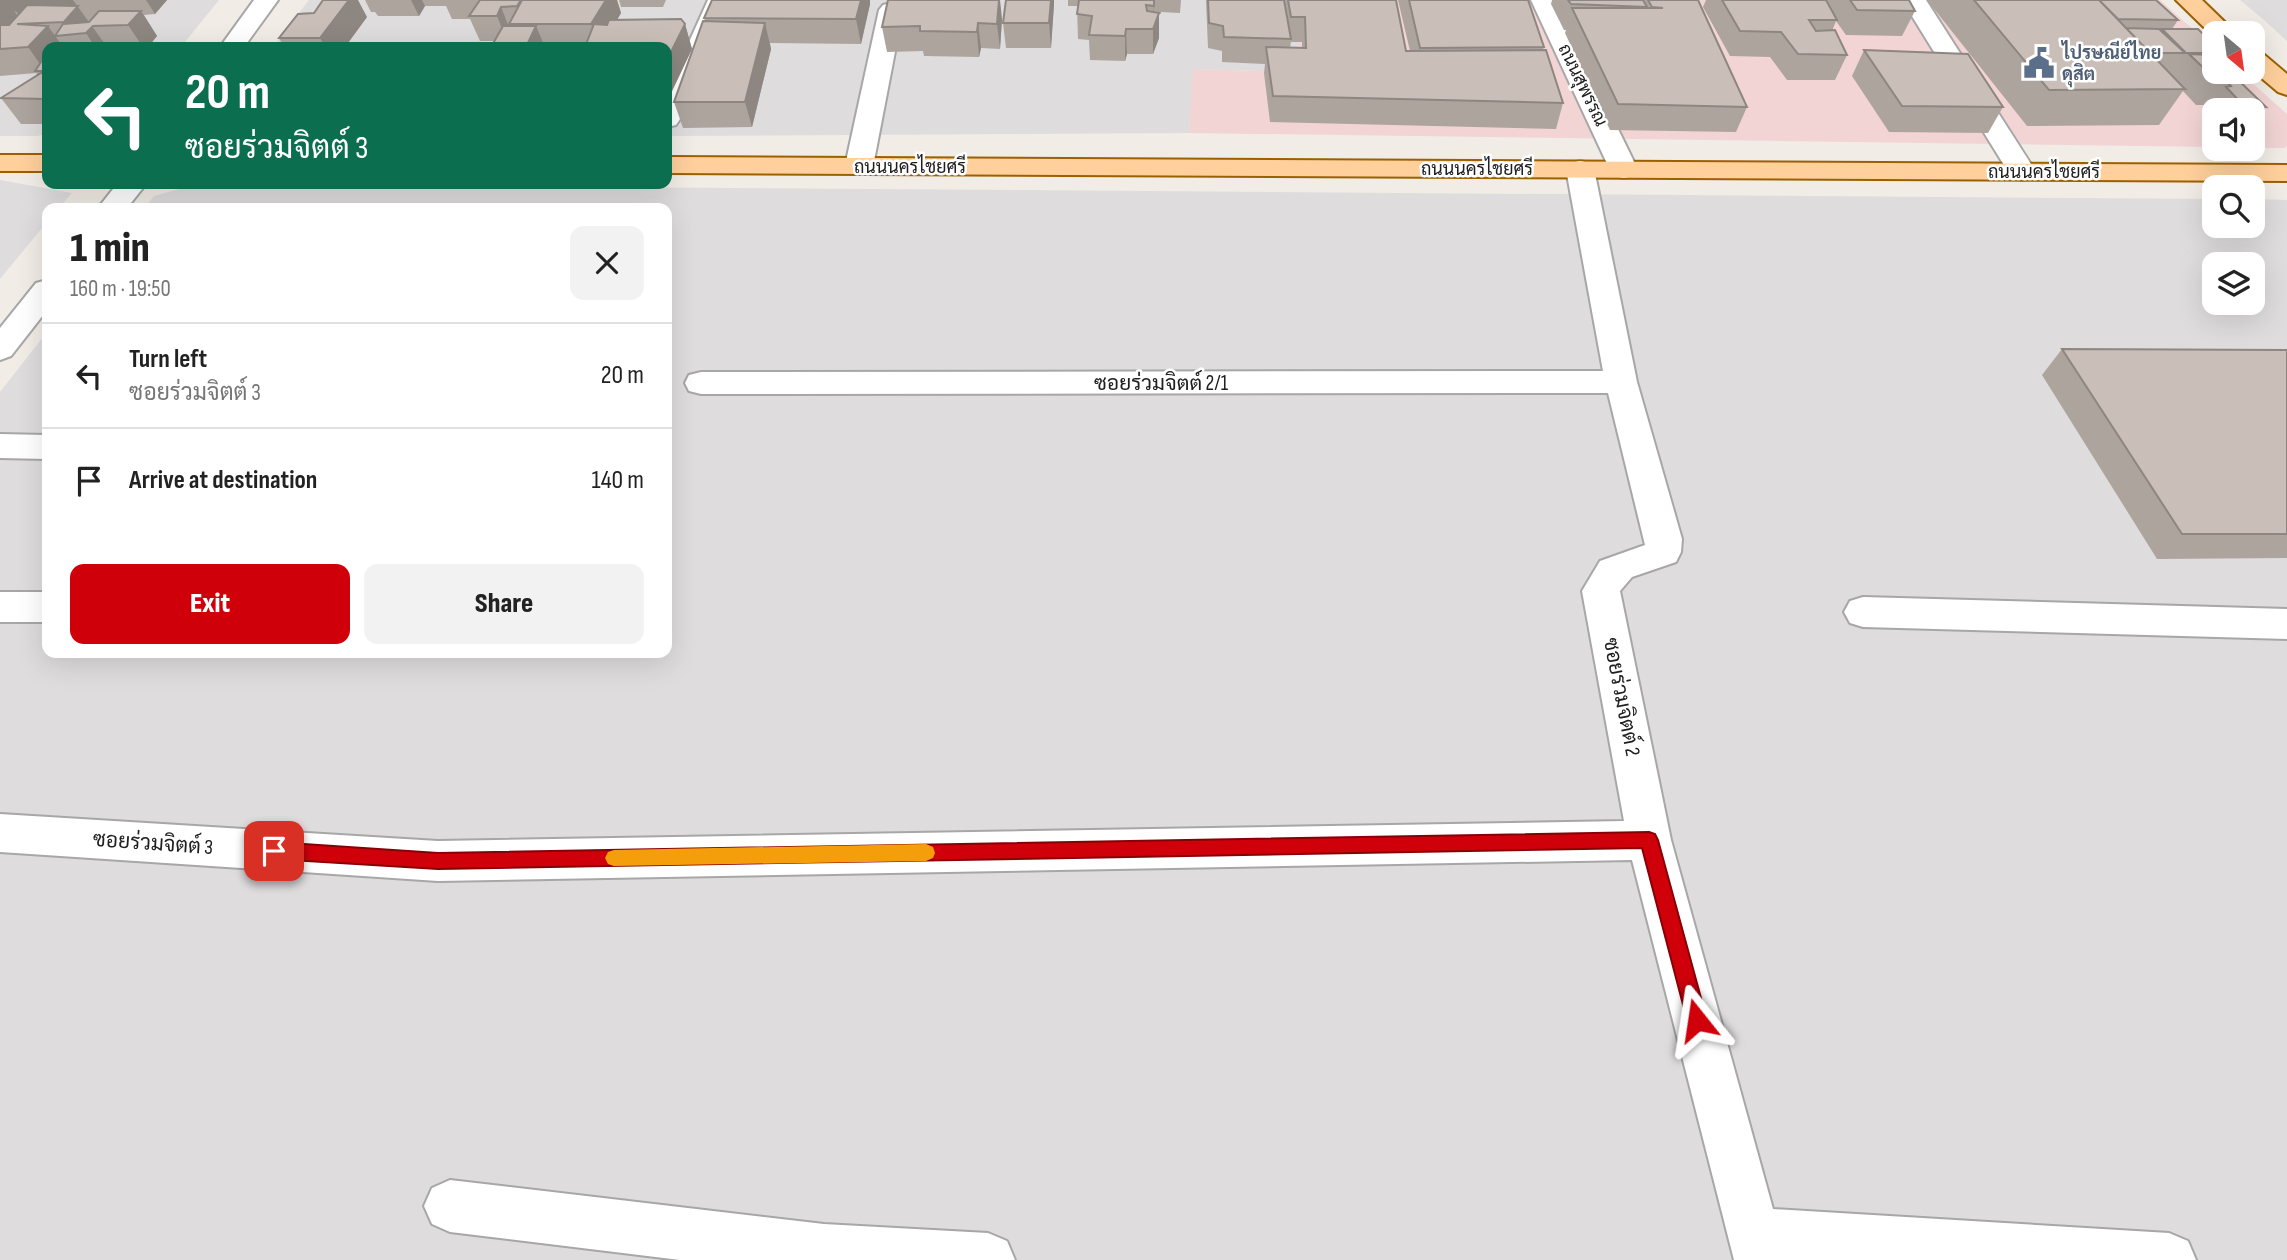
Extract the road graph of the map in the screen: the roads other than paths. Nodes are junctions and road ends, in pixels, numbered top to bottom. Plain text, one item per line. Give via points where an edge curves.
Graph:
1 (266, 0) edge
2 (720, 0) edge
3 (1543, 0) edge
4 (1914, 0) edge
5 (2188, 0) edge
6 (891, 10) edge
7 (2211, 21) edge
8 (236, 42) edge
9 (2265, 68) edge
10 (2287, 87) edge
11 (672, 109) edge
12 (0, 163) edge
13 (42, 163) edge
14 (672, 165) edge
15 (859, 166) junction
16 (1580, 169) junction
17 (1624, 170) junction
18 (2022, 172) junction
19 (2287, 173) edge
20 (128, 189) edge
21 (116, 203) edge
22 (42, 296) edge
23 (0, 349) edge
24 (1621, 382) junction
25 (701, 383) dead end
26 (0, 446) edge
27 (42, 447) edge
28 (0, 607) edge
29 (42, 607) edge
30 (1863, 612) dead end
31 (2287, 624) edge
32 (0, 833) edge
33 (1649, 840) junction
34 (450, 1206) dead end
35 (1758, 1247) edge
36 (823, 1256) edge
37 (988, 1260) edge
38 (2169, 1260) edge

1 - 8 street
2 - 11 street
3 - 17 street, ถนนสุพรรณ
4 - 18 street
5 - 7 main road
6 - 15 street
9 - 10 main road
12 - 13 main road
14 - 15 main road, ถนนนครไชยศรี
15 - 16 main road, ถนนนครไชยศรี
16 - 17 main road, ถนนนครไชยศรี
16 - 24 street, ซอยร่วมจิตต์ 2
17 - 18 main road, ถนนนครไชยศรี
18 - 19 main road, ถนนนครไชยศรี
20 - 21 street
22 - 23 street
24 - 25 street, ซอยร่วมจิตต์ 2/1
24 - 33 street, ซอยร่วมจิตต์ 2 via 1664,538 1663,552 1607,574 1601,591
26 - 27 street
28 - 29 street
30 - 31 street
32 - 33 street, ซอยร่วมจิตต์ 3 via 438,861
33 - 35 street, ซอยร่วมจิตต์ 2
34 - 36 street
35 - 38 street
36 - 37 street

